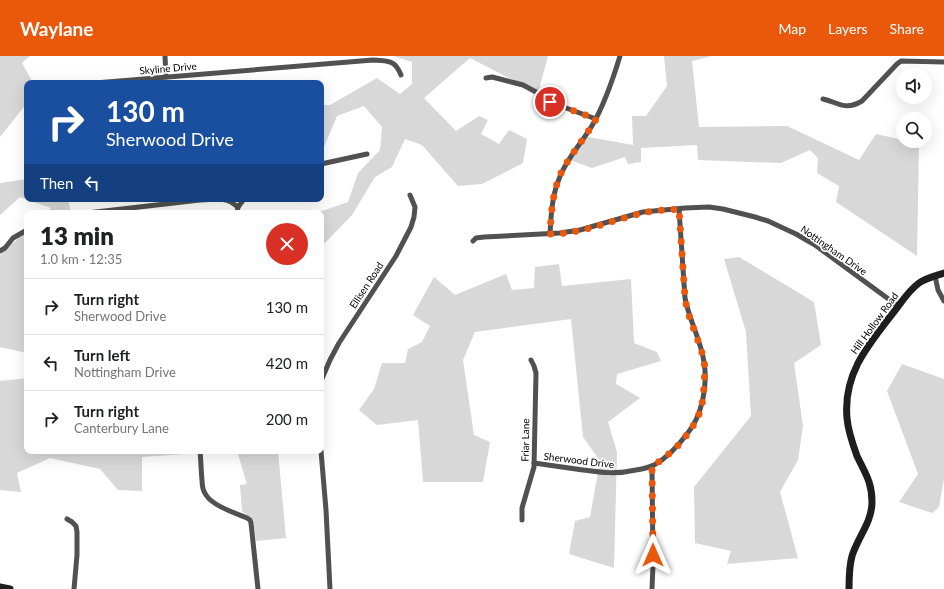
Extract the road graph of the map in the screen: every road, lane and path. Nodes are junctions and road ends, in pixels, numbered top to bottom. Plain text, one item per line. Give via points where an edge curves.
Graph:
1 (165, 56) edge
2 (620, 56) edge
3 (944, 62) edge
4 (401, 75) dead end
5 (166, 77) junction
6 (486, 78) dead end
7 (130, 80) edge
8 (823, 99) dead end
9 (596, 119) junction
10 (367, 154) dead end
11 (324, 163) edge
12 (410, 195) dead end
13 (183, 202) edge
14 (231, 202) edge
15 (679, 209) junction
16 (113, 210) edge
17 (238, 210) edge
18 (24, 232) edge
19 (550, 234) junction
20 (473, 241) dead end
21 (0, 251) edge
22 (944, 273) edge
23 (935, 276) junction
24 (944, 301) edge
25 (898, 306) junction
26 (530, 360) dead end
27 (324, 374) edge
28 (200, 454) edge
29 (321, 454) edge
30 (534, 464) junction
31 (652, 466) junction
32 (67, 518) dead end
33 (522, 520) dead end
34 (0, 587) edge
35 (10, 589) edge
36 (74, 589) edge
37 (258, 589) edge
38 (330, 589) edge
39 (652, 589) edge
40 (849, 589) edge

1 - 5 street
2 - 9 street
3 - 8 street via 901,61 862,102 854,106
4 - 5 street, Skyline Drive via 394,63 373,60
5 - 7 street, Skyline Drive
6 - 9 street via 492,77 523,86 550,102
9 - 19 street via 558,180
10 - 11 street
12 - 27 street, Ellisen Road via 415,207 411,227 396,256 339,343
13 - 16 street
14 - 17 street
15 - 19 street, Nottingham Drive via 643,212 580,230
15 - 25 street, Nottingham Drive via 723,209 776,225 815,245
15 - 31 street, Sherwood Drive via 686,307 704,362 704,392 701,407 691,429 673,450
18 - 21 street
19 - 20 street, Nottingham Drive via 484,237
22 - 23 street, Hill Hollow Road
23 - 24 street
23 - 25 street, Hill Hollow Road via 914,286
25 - 40 street, Hill Hollow Road via 856,365 849,390 847,418 850,434 857,456 868,477 872,500 870,517 852,555
26 - 30 street, Friar Lane via 536,373
28 - 37 street via 206,495 218,505 250,520
29 - 38 street
30 - 31 street, Sherwood Drive via 605,473 622,473
30 - 33 street, Friar Lane via 522,508
31 - 39 street
32 - 36 street via 76,526 77,532
34 - 35 street

